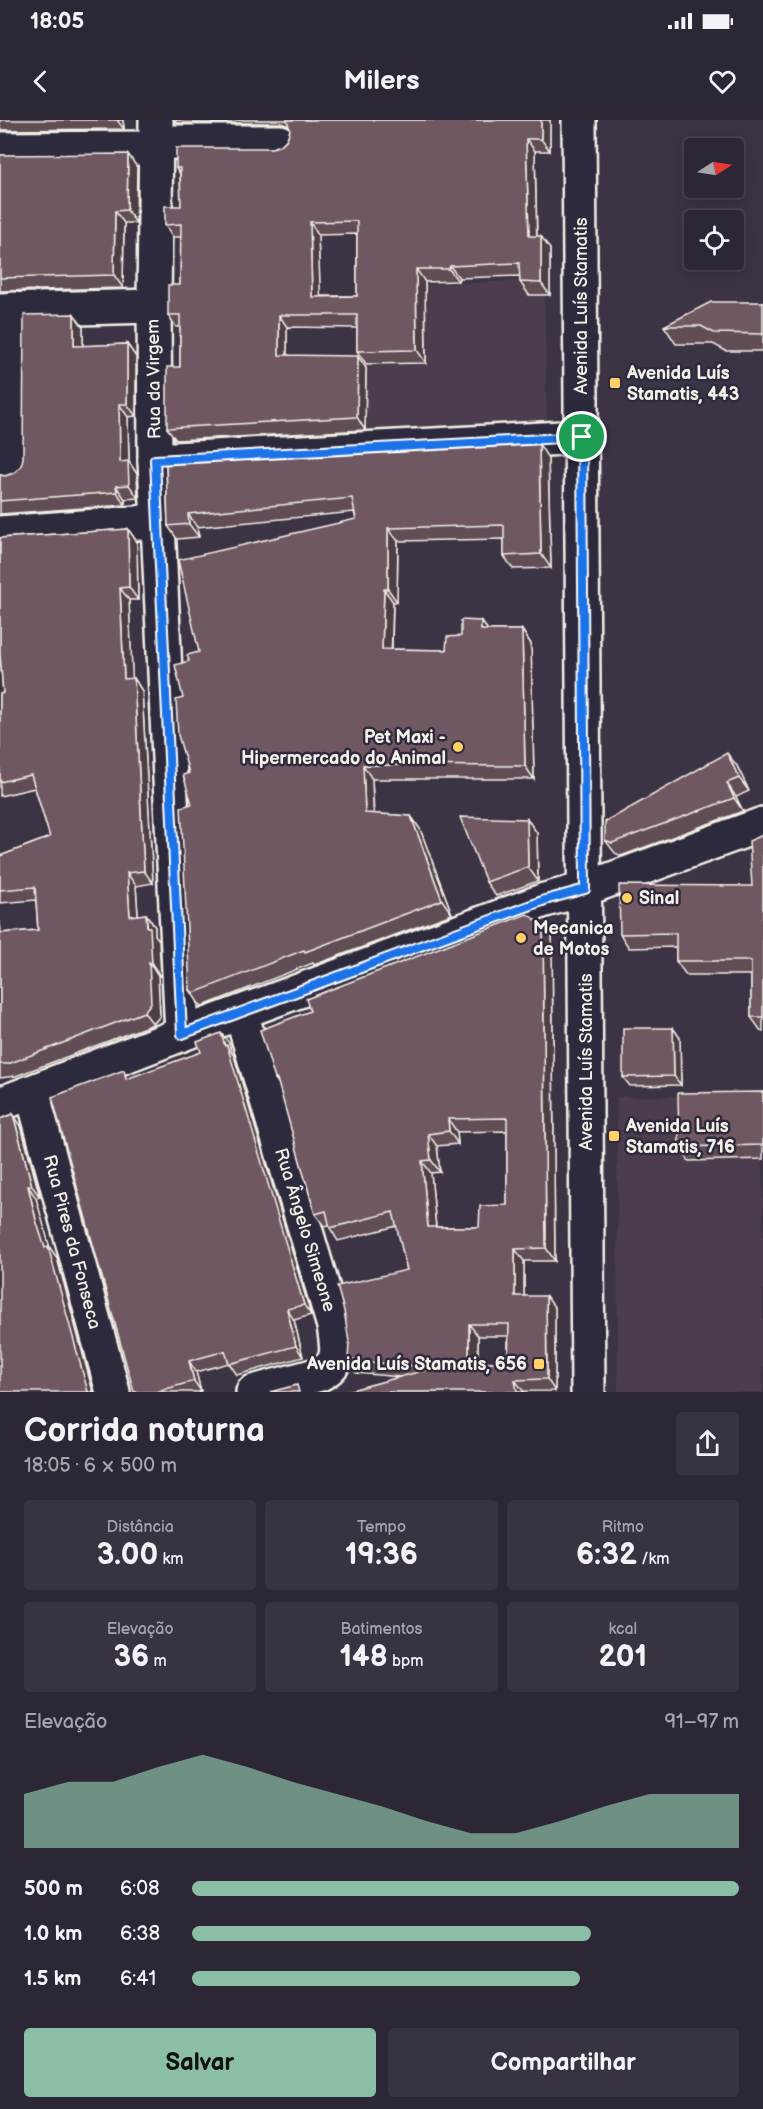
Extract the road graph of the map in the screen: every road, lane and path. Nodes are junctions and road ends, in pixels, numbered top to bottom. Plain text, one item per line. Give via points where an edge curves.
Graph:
1 (579, 120) edge
2 (156, 137) edge
3 (280, 142) edge
4 (0, 149) edge
5 (154, 306) junction
6 (7, 309) edge
7 (582, 437) junction
8 (155, 460) junction
9 (13, 470) edge
10 (157, 519) junction
11 (0, 533) edge
12 (763, 824) edge
13 (585, 889) junction
14 (241, 1013) junction
15 (182, 1034) junction
16 (32, 1092) junction
17 (0, 1104) edge
18 (113, 1392) edge
19 (253, 1392) edge
20 (588, 1392) edge

1 - 7 street, Avenida Luís Stamatis
2 - 3 street
2 - 4 street
2 - 5 street, Rua da Virgem
5 - 6 street
5 - 8 street, Rua da Virgem
6 - 9 street
7 - 8 street
7 - 13 street, Avenida Luís Stamatis
8 - 10 street, Rua da Virgem
10 - 11 street
10 - 15 street, Rua da Virgem
12 - 13 street
13 - 14 street via 545,900
13 - 20 street, Avenida Luís Stamatis
14 - 15 street
14 - 19 street, Rua Ângelo Simeone via 334,1326 337,1349 329,1370
15 - 16 street
16 - 17 street
16 - 18 street, Rua Pires da Fonseca

